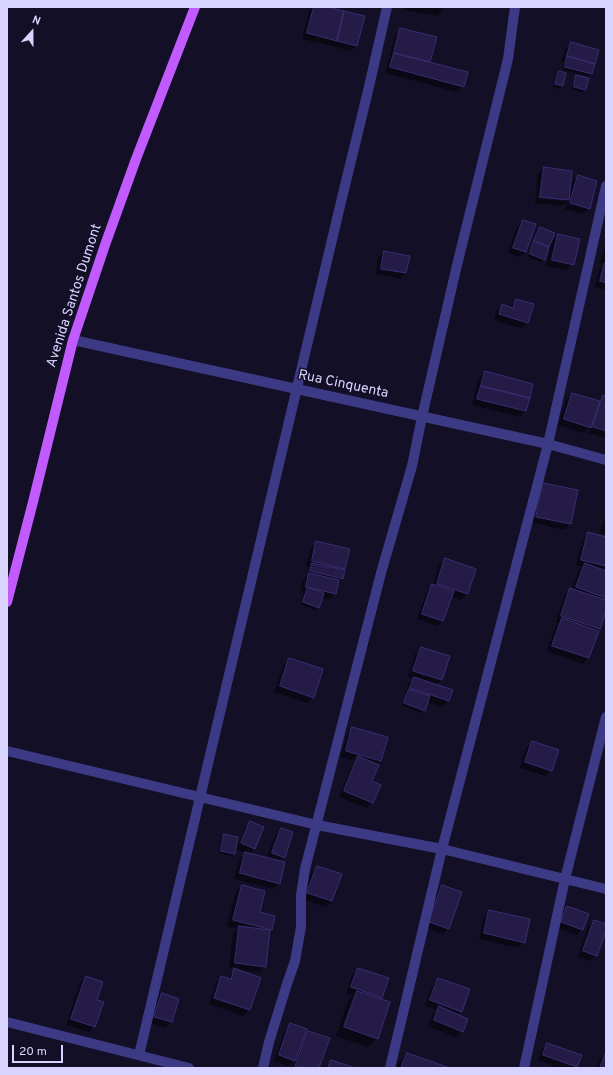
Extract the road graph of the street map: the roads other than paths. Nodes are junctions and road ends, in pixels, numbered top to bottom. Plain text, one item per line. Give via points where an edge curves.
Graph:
1 (195, 7) edge
2 (387, 7) edge
3 (515, 7) edge
4 (606, 186) edge
5 (73, 340) junction
6 (297, 389) junction
7 (422, 417) junction
8 (548, 444) junction
9 (606, 460) edge
10 (7, 602) edge
11 (606, 717) edge
12 (7, 751) edge
13 (201, 798) junction
14 (317, 825) junction
15 (442, 849) junction
16 (565, 879) junction
17 (606, 889) edge
18 (7, 1022) edge
19 (139, 1056) junction
20 (189, 1068) edge
21 (262, 1068) edge
22 (390, 1068) edge
23 (524, 1068) edge

1 - 5 main road, Avenida Santos Dumont via 136,159
2 - 6 street
3 - 7 street via 508,59
4 - 8 street
5 - 6 street, Rua Cinquenta
5 - 10 main road, Avenida Santos Dumont
6 - 7 street, Rua Cinquenta
6 - 13 street
7 - 8 street, Rua Cinquenta
7 - 14 street via 412,466 381,573
8 - 9 street, Rua Cinquenta
8 - 15 street
11 - 16 street
12 - 13 street
13 - 14 street
13 - 19 street
14 - 15 street
14 - 21 street via 305,869 301,895 301,927 295,961
15 - 16 street
15 - 22 street
16 - 17 street
16 - 23 street
18 - 19 street
19 - 20 street

